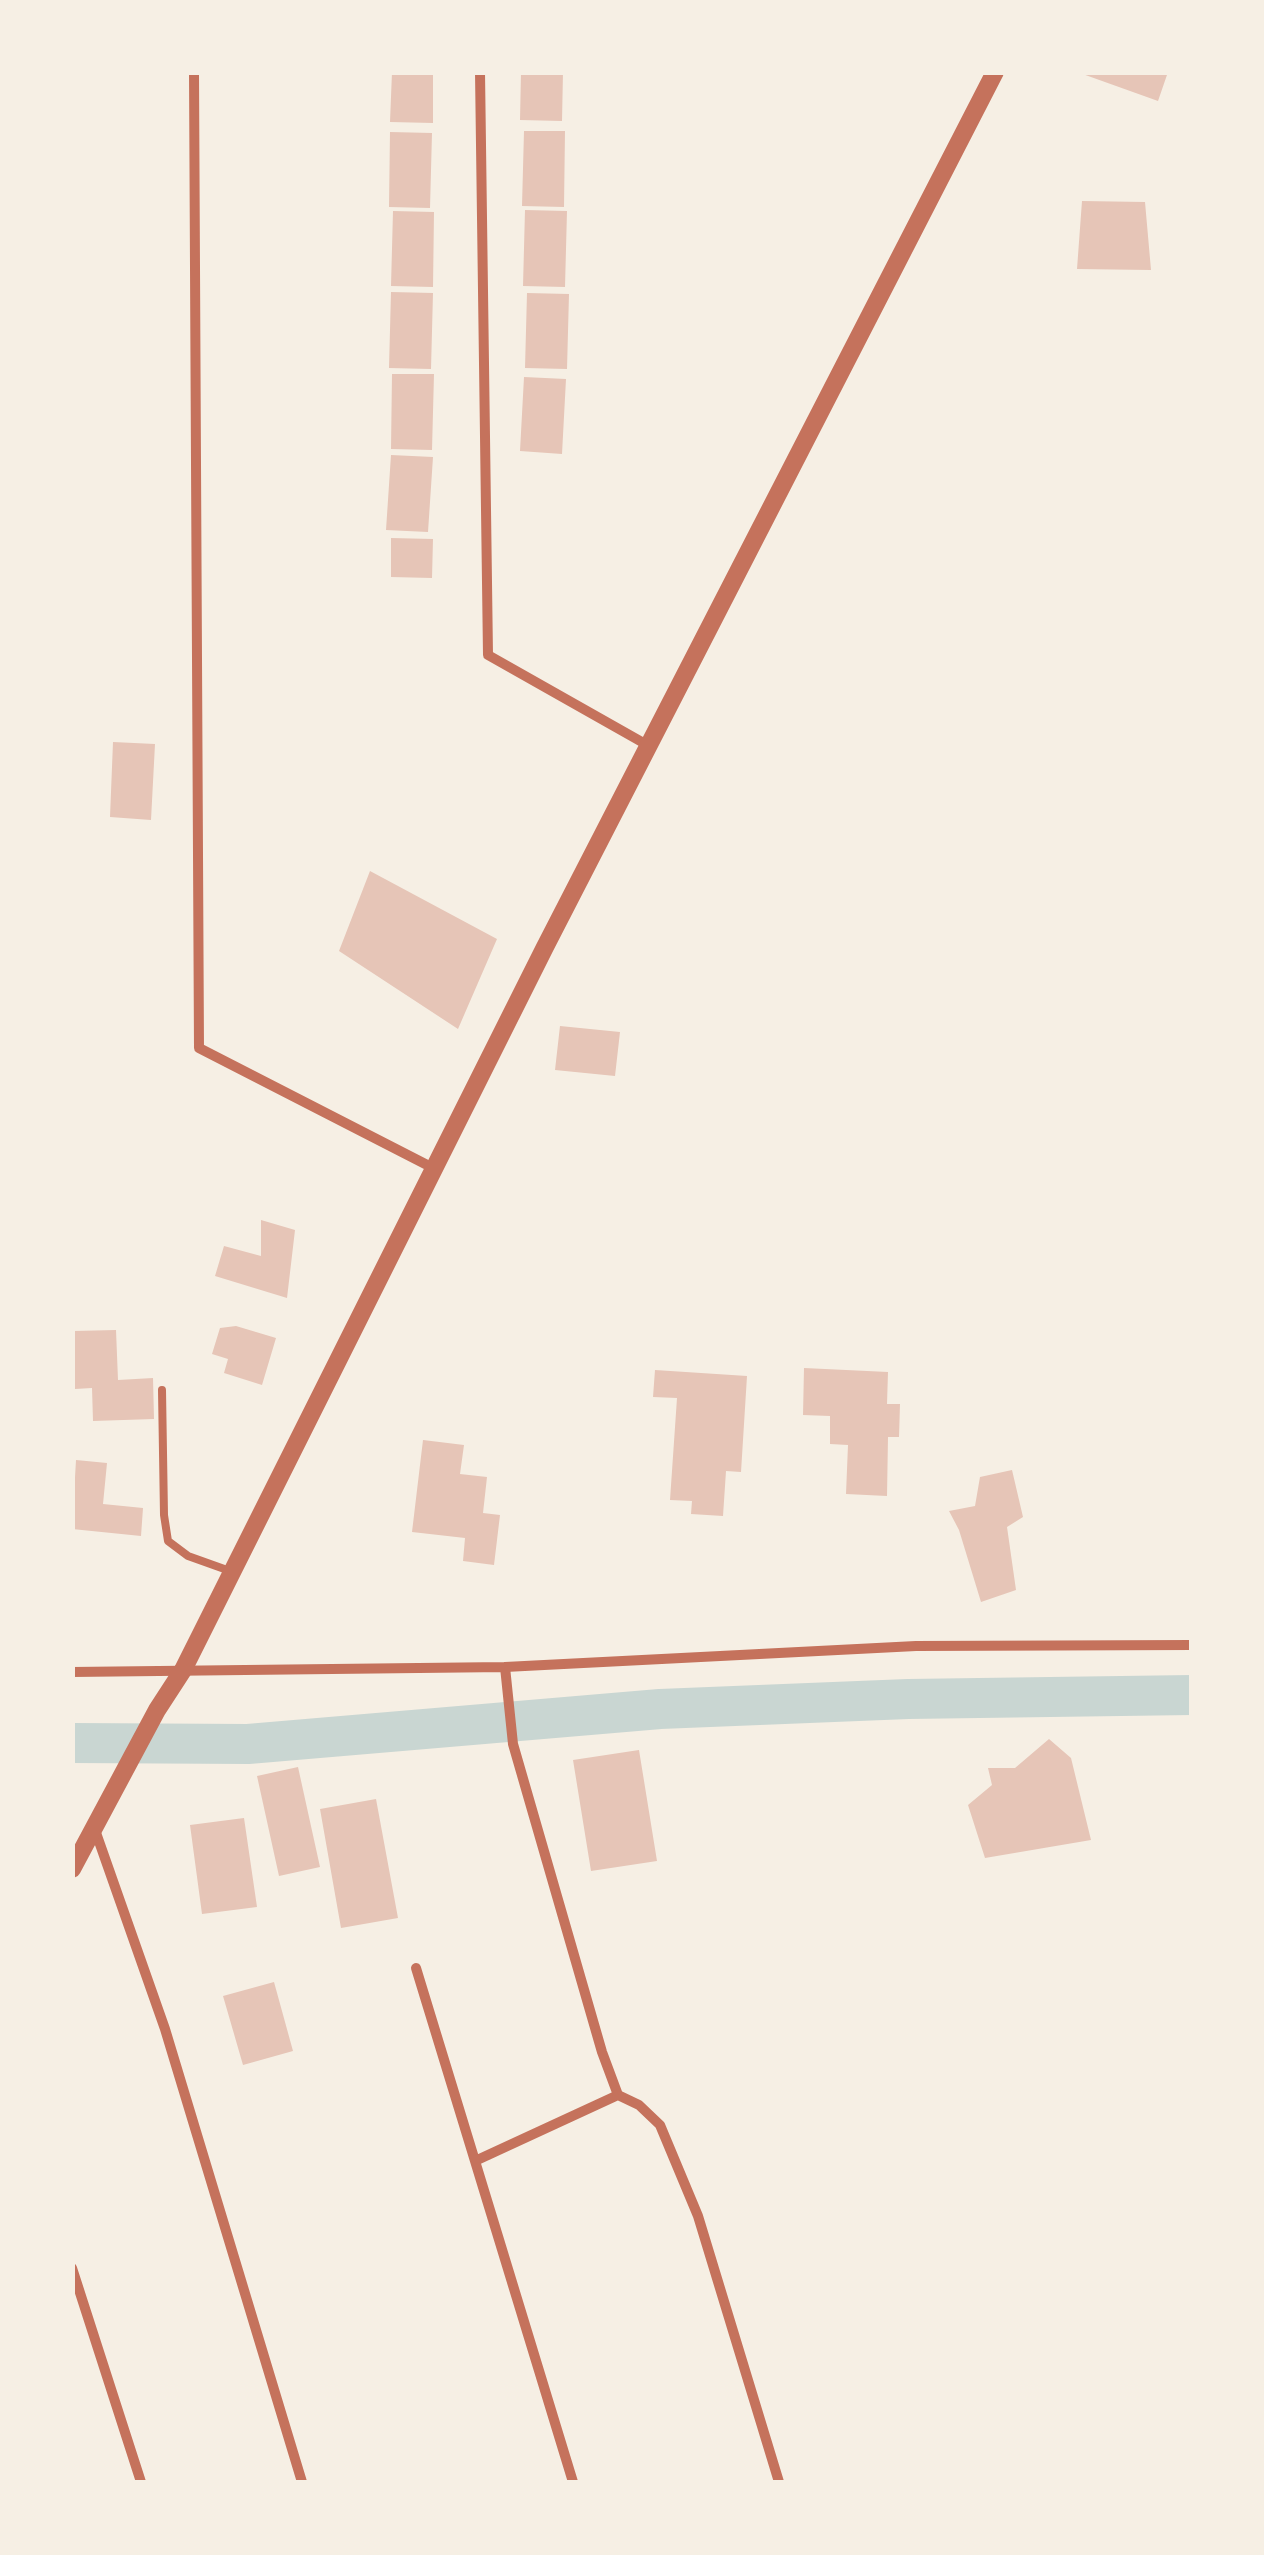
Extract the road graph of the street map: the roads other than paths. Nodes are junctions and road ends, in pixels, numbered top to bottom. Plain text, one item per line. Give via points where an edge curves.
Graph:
1 (194, 72) edge
2 (480, 72) edge
3 (995, 72) edge
4 (649, 746) junction
5 (435, 1169) junction
6 (162, 1390) dead end
7 (233, 1572) junction
8 (1192, 1644) edge
9 (505, 1667) junction
10 (184, 1670) junction
11 (72, 1672) edge
12 (95, 1828) junction
13 (72, 1869) edge
14 (416, 1968) dead end
15 (618, 2095) junction
16 (475, 2161) junction
17 (72, 2268) edge
18 (141, 2482) edge
19 (302, 2482) edge
20 (573, 2482) edge
21 (779, 2482) edge

1 - 5 street via 199,1048
2 - 4 street via 488,655
3 - 4 street
4 - 5 street
5 - 7 street
6 - 7 lane via 168,1540 188,1556
7 - 10 street
8 - 9 street via 916,1646
9 - 10 street
9 - 15 street via 513,1744
10 - 11 street
10 - 12 street
12 - 13 street
12 - 19 street via 165,2029
14 - 16 street
15 - 16 street
15 - 21 street via 660,2126 698,2216
16 - 20 street
17 - 18 street

